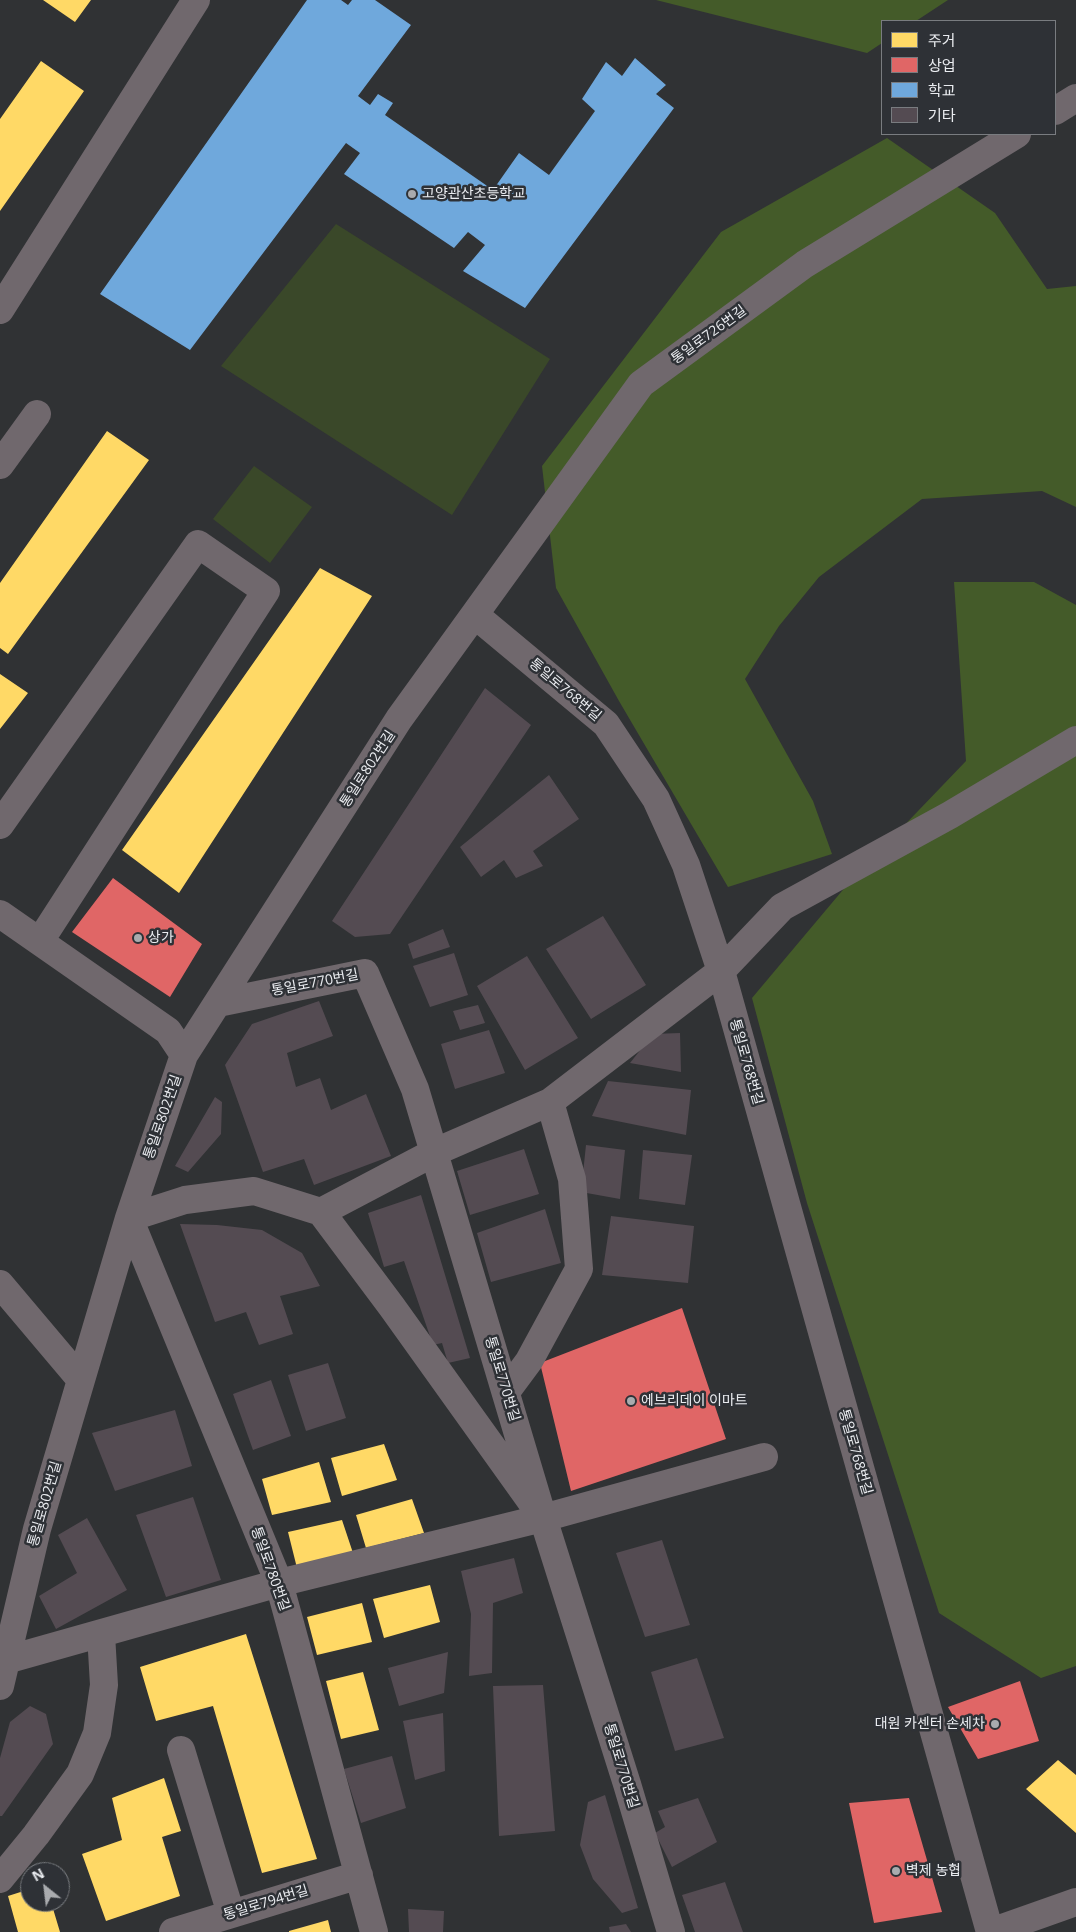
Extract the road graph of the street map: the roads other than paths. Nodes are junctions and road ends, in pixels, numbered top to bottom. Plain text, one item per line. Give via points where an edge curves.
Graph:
1 (196, 0) edge
2 (1076, 98) edge
3 (1056, 110) edge
4 (1015, 135) edge
5 (0, 310) edge
6 (37, 414) dead end
7 (0, 465) edge
8 (475, 615) junction
9 (1076, 740) edge
10 (0, 825) edge
11 (0, 914) edge
12 (40, 941) junction
13 (721, 971) junction
14 (218, 1003) junction
15 (184, 1056) junction
16 (550, 1102) junction
17 (434, 1152) junction
18 (321, 1212) junction
19 (129, 1218) junction
20 (0, 1284) edge
21 (81, 1380) junction
22 (506, 1392) junction
23 (764, 1457) dead end
24 (543, 1518) junction
25 (279, 1583) junction
26 (101, 1634) junction
27 (3, 1673) edge
28 (181, 1750) dead end
29 (359, 1875) junction
30 (0, 1879) edge
31 (1076, 1902) edge
32 (231, 1914) junction
33 (172, 1932) edge
34 (374, 1932) edge
35 (671, 1932) edge
36 (990, 1932) edge

1 - 5 street
2 - 3 street
4 - 8 street, 통일로726번길 via 805,264 641,384
6 - 7 street
8 - 13 street, 통일로768번길 via 606,724 656,799 686,865
8 - 14 street, 통일로802번길 via 399,719
9 - 13 street via 950,815 782,907
10 - 12 street via 198,544 266,591
11 - 12 street
12 - 15 street via 168,1031
13 - 16 street
13 - 36 street, 통일로768번길
14 - 15 street, 통일로802번길
14 - 17 street, 통일로770번길 via 365,973 415,1089
15 - 19 street, 통일로802번길
16 - 17 street
16 - 22 street via 572,1178 579,1269 529,1361
17 - 18 street
17 - 22 street, 통일로770번길
18 - 19 street via 254,1191 185,1200
18 - 24 street
19 - 21 street, 통일로802번길
19 - 25 street, 통일로780번길
20 - 21 street
21 - 27 street, 통일로802번길 via 37,1528
22 - 24 street, 통일로770번길
23 - 24 street
24 - 25 street
24 - 35 street, 통일로770번길
25 - 26 street
25 - 29 street, 통일로780번길
26 - 27 street
26 - 30 street via 104,1685 97,1733 80,1774 36,1836
28 - 32 street
29 - 32 street, 통일로794번길
29 - 34 street, 통일로780번길
31 - 36 street, 통일로768번길
32 - 33 street, 통일로794번길

